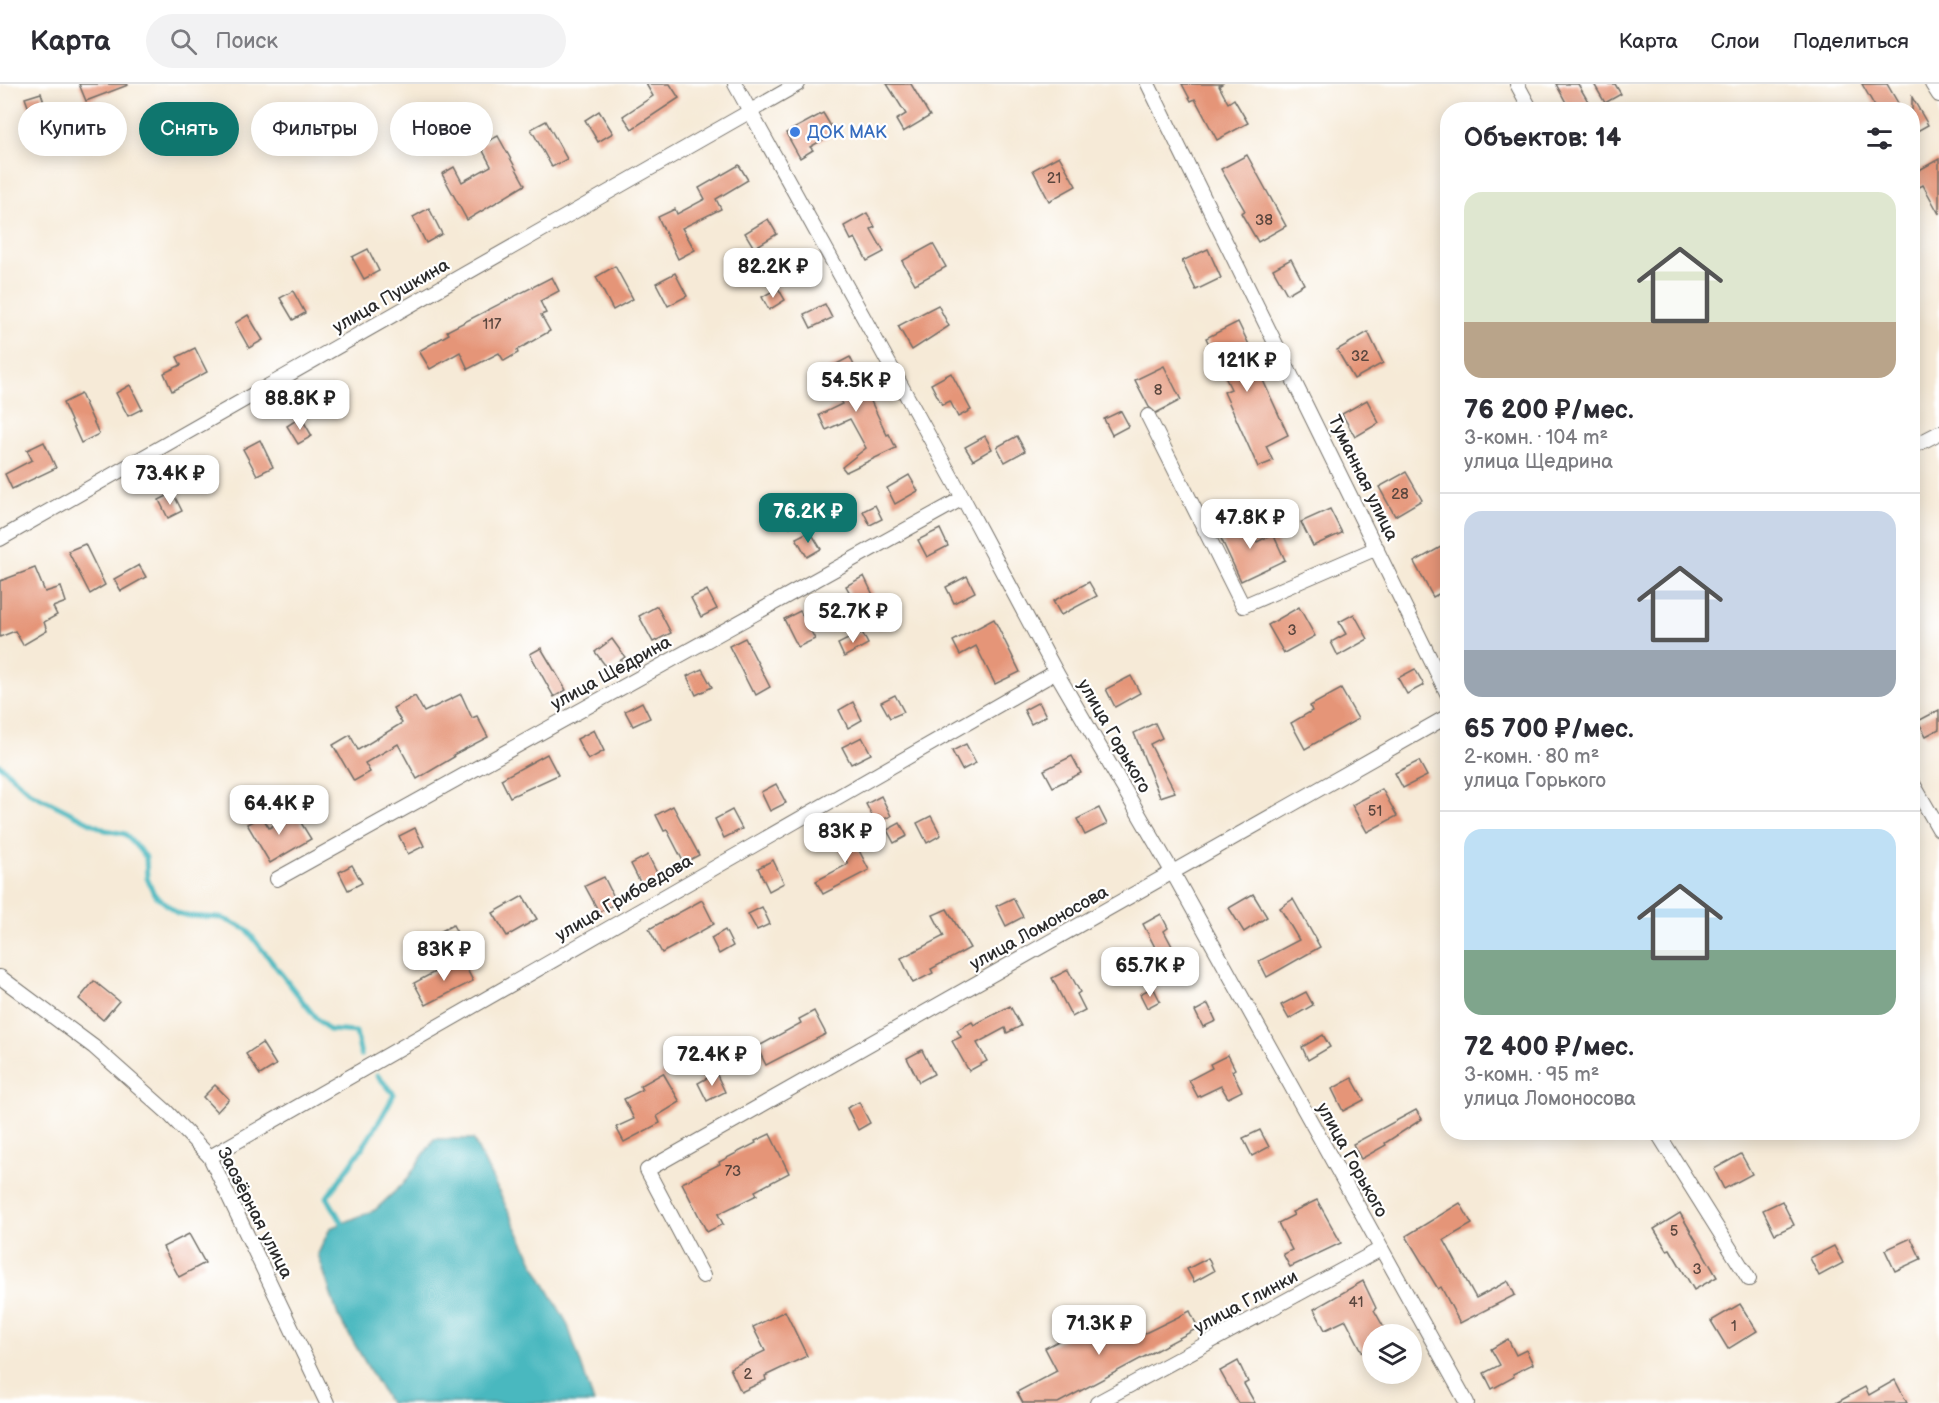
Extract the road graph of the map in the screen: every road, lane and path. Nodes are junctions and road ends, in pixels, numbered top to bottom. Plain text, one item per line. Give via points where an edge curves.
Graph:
1 (735, 84) edge
2 (798, 84) edge
3 (1148, 84) edge
4 (1517, 84) edge
5 (1932, 84) edge
6 (1939, 95) edge
7 (1527, 102) edge
8 (751, 112) junction
9 (1148, 416) dead end
10 (1939, 433) edge
11 (1920, 443) edge
12 (963, 498) junction
13 (0, 539) edge
14 (1377, 548) junction
15 (1056, 672) junction
16 (1440, 678) edge
17 (1440, 721) edge
18 (1920, 796) edge
19 (1939, 829) edge
20 (1173, 873) junction
21 (277, 879) dead end
22 (0, 977) edge
23 (1662, 1140) edge
24 (210, 1156) junction
25 (1381, 1250) junction
26 (703, 1276) dead end
27 (1749, 1279) dead end
28 (327, 1403) edge
29 (1097, 1403) edge
30 (1467, 1403) edge

1 - 8 street, улица Горького
2 - 8 street, улица Пушкина
3 - 14 street, Туманная улица
4 - 7 street
5 - 6 street
8 - 12 street, улица Горького
8 - 13 street, улица Пушкина
9 - 14 street via 1244,606
10 - 11 street
12 - 15 street, улица Горького
12 - 21 street, улица Щедрина
14 - 16 street, Туманная улица
15 - 20 street, улица Горького
15 - 24 street, улица Грибоедова
17 - 20 street, улица Ломоносова
18 - 19 street
20 - 25 street, улица Горького
20 - 26 street, улица Ломоносова via 647,1170
22 - 24 street, Заозёрная улица via 94,1047
23 - 27 street
24 - 28 street, Заозёрная улица
25 - 29 street, улица Глинки
25 - 30 street, улица Горького

